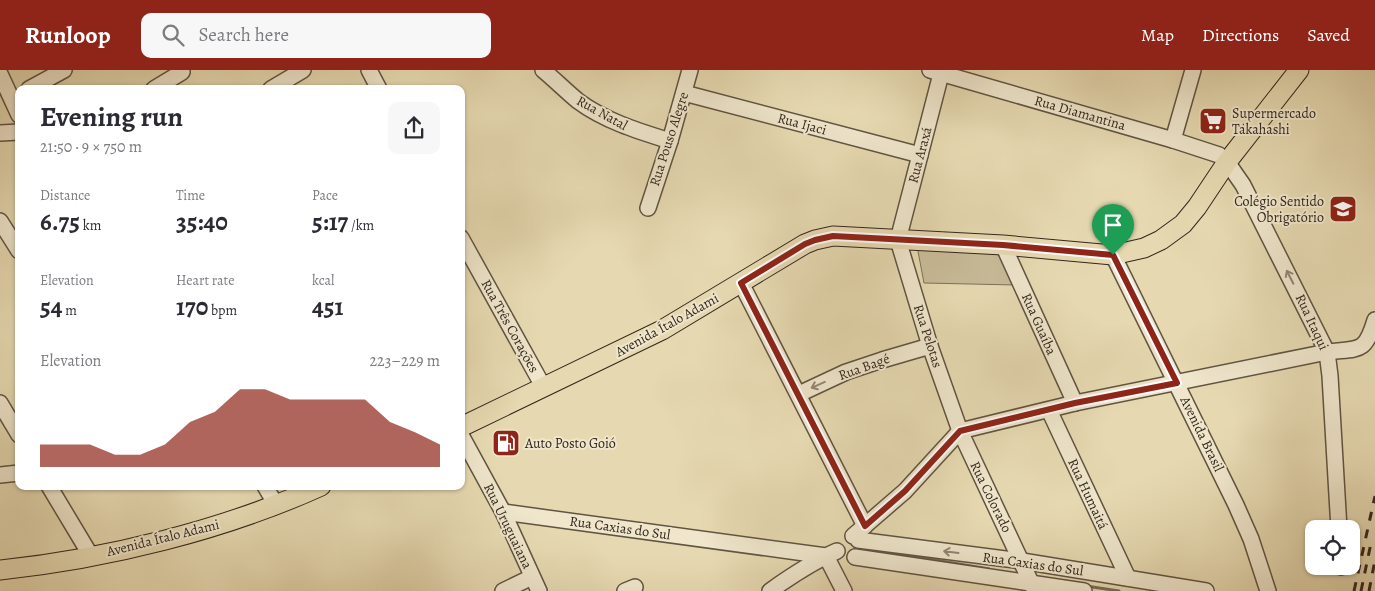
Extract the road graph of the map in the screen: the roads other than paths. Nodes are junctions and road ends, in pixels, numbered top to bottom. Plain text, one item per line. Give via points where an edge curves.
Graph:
1 (64, 70) edge
2 (303, 70) edge
3 (369, 70) edge
4 (543, 70) edge
5 (690, 70) edge
6 (1193, 70) edge
7 (1299, 70) edge
8 (938, 71) edge
9 (182, 72) dead end
10 (0, 74) edge
11 (36, 85) edge
12 (161, 85) edge
13 (278, 85) edge
14 (377, 85) edge
15 (684, 93) junction
16 (15, 96) edge
17 (15, 132) edge
18 (0, 133) edge
19 (1173, 140) junction
20 (670, 141) junction
21 (920, 155) junction
22 (1228, 162) junction
23 (648, 208) dead end
24 (0, 221) edge
25 (898, 240) junction
26 (15, 245) edge
27 (465, 245) edge
28 (1003, 245) junction
29 (1113, 255) junction
30 (741, 283) junction
31 (1375, 320) edge
32 (930, 346) junction
33 (1327, 352) junction
34 (1177, 383) junction
35 (544, 388) junction
36 (799, 394) junction
37 (0, 403) edge
38 (1075, 403) junction
39 (1048, 410) junction
40 (465, 425) edge
41 (15, 428) edge
42 (960, 431) junction
43 (465, 442) edge
44 (15, 473) edge
45 (0, 475) edge
46 (51, 490) edge
47 (267, 490) edge
48 (312, 490) edge
49 (276, 505) junction
50 (503, 512) junction
51 (1338, 520) edge
52 (859, 534) junction
53 (832, 553) junction
54 (91, 556) junction
55 (855, 557) junction
56 (1023, 562) junction
57 (0, 570) edge
58 (532, 577) junction
59 (1128, 578) junction
60 (1032, 584) edge
61 (503, 591) edge
62 (539, 591) edge
63 (770, 591) edge
64 (844, 591) edge
65 (1084, 591) edge
66 (1206, 591) edge
67 (1268, 591) edge

1 - 11 street
2 - 13 street
3 - 14 street
4 - 20 street, Rua Natal via 579,102 595,111 633,130
5 - 15 street, Rua Pouso Alegre
6 - 19 street
7 - 22 main road, Avenida Ítalo Adami
8 - 19 street, Rua Diamantina
8 - 21 street, Rua Araxá
9 - 12 street
10 - 16 street
15 - 20 street, Rua Pouso Alegre
15 - 21 street, Rua Ijaci
17 - 18 street
19 - 22 street, Rua Diamantina via 1219,155
20 - 23 street, Rua Pouso Alegre
21 - 25 street, Rua Araxá
22 - 29 main road, Avenida Ítalo Adami via 1183,224 1144,248
33 -> 22 street, Rua Itaqui via 1243,185
24 - 26 street
25 - 28 main road, Avenida Ítalo Adami
25 - 30 main road, Avenida Ítalo Adami via 823,237 805,244
25 - 32 street, Rua Pelotas
27 - 35 street, Rua Três Corações
28 - 29 main road, Avenida Ítalo Adami
28 - 38 street, Rua Guaíba
29 - 34 street, Avenida Brasil
30 - 35 main road, Avenida Ítalo Adami via 662,330
30 - 36 street
31 - 33 street via 1366,344 1359,348
32 -> 36 street, Rua Bagé via 846,372
32 - 42 street, Rua Pelotas
33 - 34 street
33 - 51 street, Rua Itaqui
34 - 38 street
34 - 67 street, Avenida Brasil via 1251,539
35 - 40 main road, Avenida Ítalo Adami
36 - 52 street
37 - 41 street
38 - 39 street
39 - 42 street
39 - 59 street, Rua Humaitá
42 - 52 street via 905,491
42 - 56 street, Rua Colorado
43 - 50 street, Rua Uruguaiana
44 - 45 street
46 - 54 street
47 - 49 street
48 - 49 main road, Avenida Ítalo Adami
49 - 54 main road, Avenida Ítalo Adami via 177,536
50 - 53 street, Rua Caxias do Sul
50 - 58 street, Rua Uruguaiana
52 - 53 street via 842,536
52 - 55 street via 859,552
56 -> 52 street, Rua Caxias do Sul
53 - 55 street, Rua Caxias do Sul
53 - 63 street
53 - 64 street
54 - 57 main road, Avenida Ítalo Adami
55 - 60 street, Rua Caxias do Sul
56 - 59 street, Rua Caxias do Sul
56 - 60 street, Rua Colorado
58 - 61 street
58 - 62 street, Rua Uruguaiana
59 - 66 street, Rua Caxias do Sul
60 - 65 street, Rua Caxias do Sul

